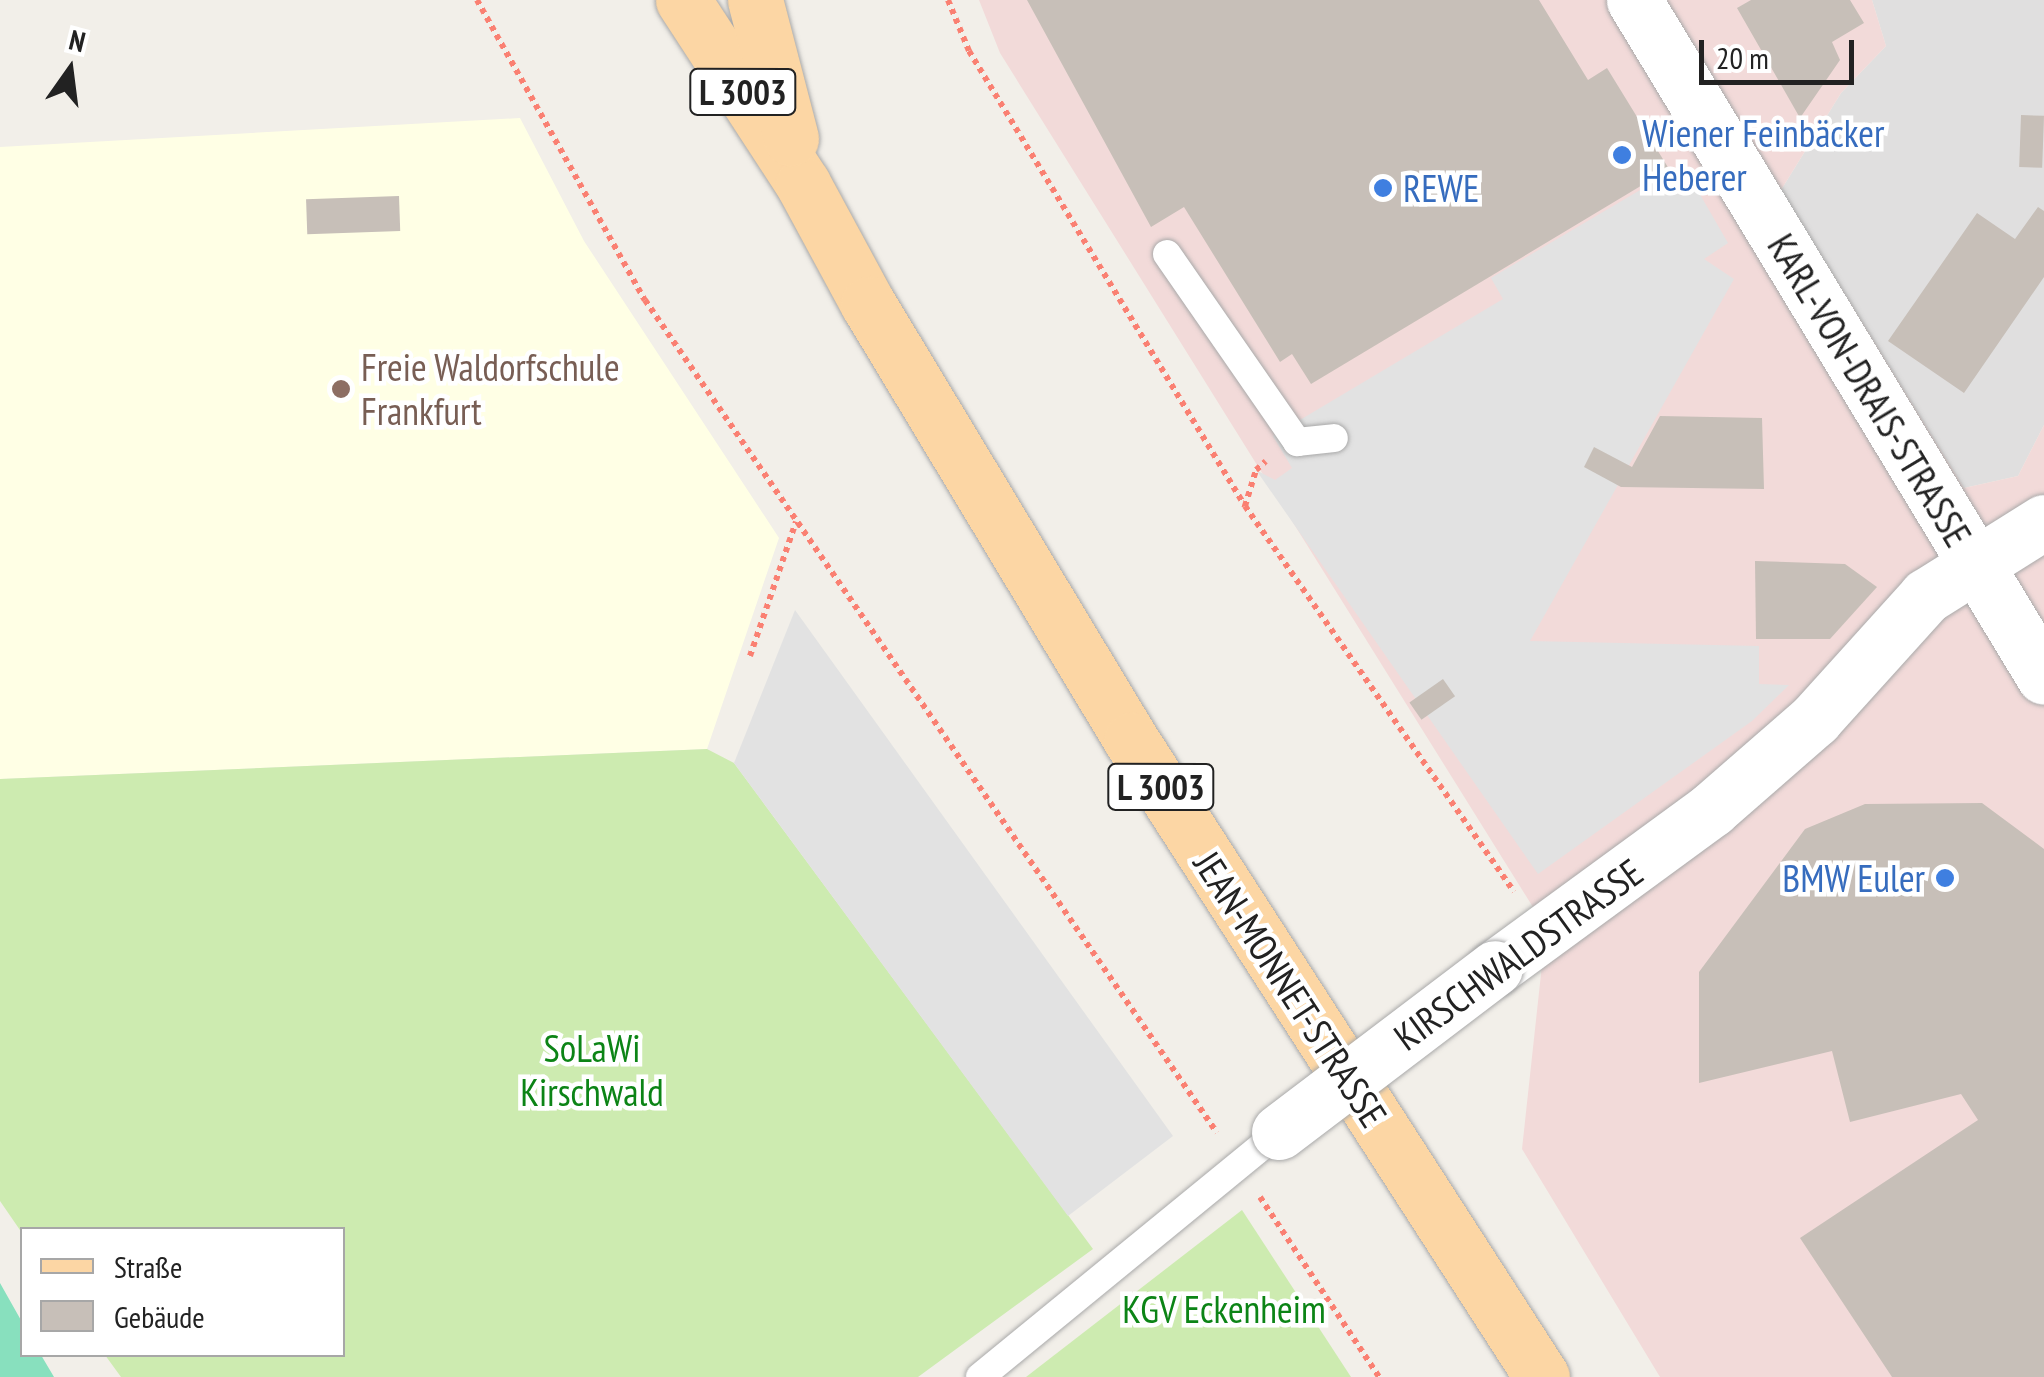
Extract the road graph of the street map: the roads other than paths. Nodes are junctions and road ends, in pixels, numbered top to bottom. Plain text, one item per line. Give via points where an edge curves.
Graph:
1 (684, 0) edge
2 (755, 0) edge
3 (1634, 0) edge
4 (803, 184) junction
5 (1166, 254) dead end
6 (1334, 438) dead end
7 (2044, 522) edge
8 (1976, 563) junction
9 (2044, 678) edge
10 (1258, 1148) joint
11 (980, 1377) edge
12 (1542, 1377) edge

1 - 4 main road, JEAN-MONNET-STRASSE / L 3003
2 - 4 main road, JEAN-MONNET-STRASSE / L 3003
3 - 8 street, KARL-VON-DRAIS-STRASSE
4 - 12 main road, JEAN-MONNET-STRASSE / L 3003 via 1130,740
5 - 6 lane via 1297,442
7 - 8 street, KIRSCHWALDSTRASSE
8 - 9 street, KARL-VON-DRAIS-STRASSE
8 - 10 street, KIRSCHWALDSTRASSE, bridge via 1926,596 1816,718 1712,809
10 - 11 lane, KIRSCHWALDSTRASSE

